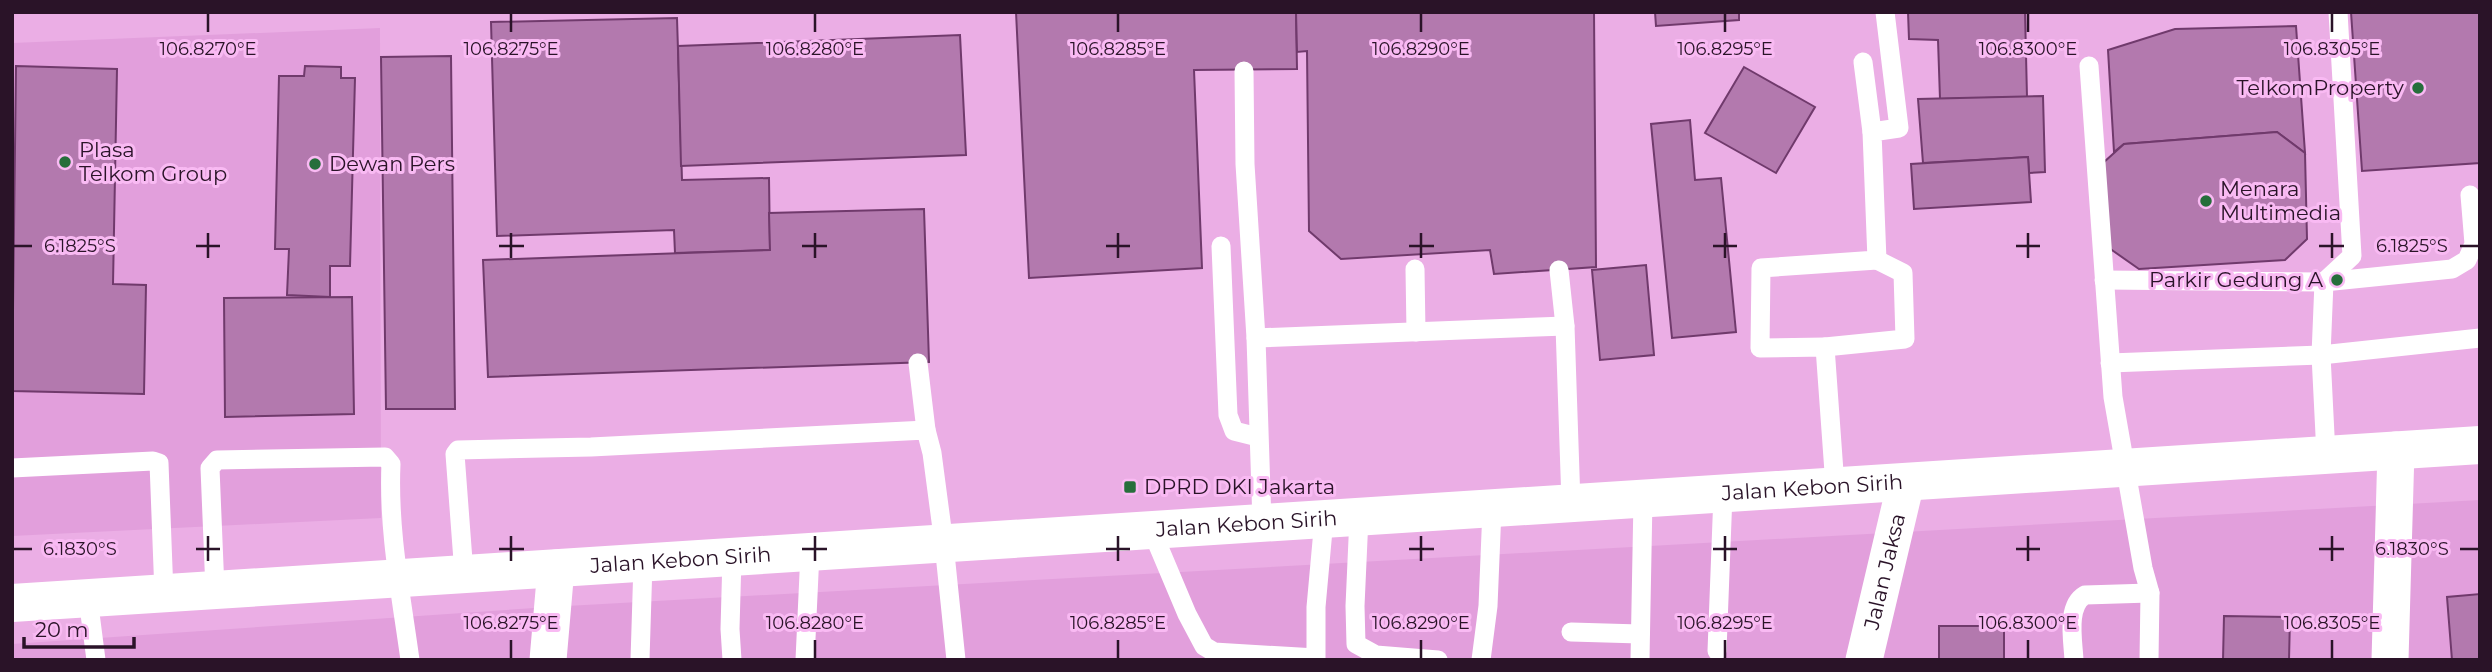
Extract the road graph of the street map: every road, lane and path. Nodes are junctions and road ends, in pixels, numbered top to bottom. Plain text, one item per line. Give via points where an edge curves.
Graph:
1 (1885, 12) edge
2 (2338, 12) edge
3 (1863, 62) dead end
4 (2090, 66) dead end
5 (1244, 71) dead end
6 (1872, 132) junction
7 (2470, 195) dead end
8 (1221, 246) dead end
9 (1877, 260) junction
10 (1415, 269) dead end
11 (1559, 270) dead end
12 (2104, 280) junction
13 (2324, 282) junction
14 (1564, 326) junction
15 (1416, 332) junction
16 (1256, 338) junction
17 (2480, 338) edge
18 (1825, 347) junction
19 (2321, 355) junction
20 (918, 363) dead end
21 (2110, 363) junction
22 (926, 430) junction
23 (1258, 437) junction
24 (2480, 445) edge
25 (2396, 450) junction
26 (2326, 455) junction
27 (2125, 467) junction
28 (12, 468) edge
29 (1906, 482) junction
30 (1835, 486) junction
31 (1723, 494) junction
32 (1643, 499) junction
33 (1571, 503) junction
34 (1492, 509) junction
35 (1342, 518) junction
36 (1262, 523) junction
37 (1152, 531) junction
38 (944, 544) junction
39 (810, 552) junction
40 (732, 557) junction
41 (643, 563) junction
42 (556, 568) junction
43 (464, 574) junction
44 (397, 578) junction
45 (215, 590) junction
46 (2150, 593) junction
47 (164, 594) junction
48 (88, 598) junction
49 (12, 603) edge
50 (1571, 632) dead end
51 (1640, 634) junction
52 (1717, 651) dead end
53 (1316, 659) edge
54 (96, 660) edge
55 (410, 660) edge
56 (548, 660) edge
57 (640, 660) edge
58 (732, 660) edge
59 (805, 660) edge
60 (956, 660) edge
61 (1438, 660) edge
62 (1481, 660) edge
63 (1640, 660) edge
64 (1864, 660) edge
65 (2074, 660) edge
66 (2149, 660) edge
67 (2390, 660) edge

1 - 6 lane via 1899,128
2 - 13 lane via 2351,257
3 - 6 lane
4 - 12 lane
5 - 16 lane
6 - 9 lane
7 - 13 lane via 2474,244 2467,260 2452,269
8 - 23 lane via 1228,415 1234,431
9 - 18 lane via 1903,274 1905,339
9 - 18 lane via 1760,268 1760,348
10 - 15 lane
11 - 14 lane
12 - 13 lane
12 - 21 lane
13 - 19 lane
14 - 15 lane
14 - 33 lane
15 - 16 lane
16 - 23 lane
17 - 19 lane
18 - 30 lane
19 - 21 lane
19 - 26 lane
20 - 22 lane
21 - 27 lane
22 - 38 lane
22 - 43 lane via 458,450
23 - 36 lane
24 - 25 main road, Jalan Kebon Sirih
25 - 26 main road, Jalan Kebon Sirih
25 - 67 street
26 - 27 main road, Jalan Kebon Sirih
27 - 29 main road, Jalan Kebon Sirih
27 - 46 lane
28 - 47 lane via 159,463
29 - 30 main road, Jalan Kebon Sirih
29 - 64 street, Jalan Jaksa
30 - 31 main road, Jalan Kebon Sirih
31 - 32 main road, Jalan Kebon Sirih
31 - 52 lane
32 - 33 main road, Jalan Kebon Sirih
32 - 51 lane
33 - 34 main road, Jalan Kebon Sirih
34 - 35 main road, Jalan Kebon Sirih
34 - 62 lane
35 - 36 main road, Jalan Kebon Sirih
35 - 53 lane via 1316,607
35 - 61 lane via 1356,644 1376,655
36 - 37 main road, Jalan Kebon Sirih
37 - 38 main road, Jalan Kebon Sirih
37 - 53 lane via 1204,646 1214,652
38 - 39 main road, Jalan Kebon Sirih
38 - 60 lane
39 - 40 main road, Jalan Kebon Sirih
39 - 59 lane
40 - 41 main road, Jalan Kebon Sirih
40 - 58 lane
41 - 42 main road, Jalan Kebon Sirih
41 - 57 lane
42 - 43 main road, Jalan Kebon Sirih
42 - 56 street
43 - 44 main road, Jalan Kebon Sirih
44 - 45 main road, Jalan Kebon Sirih
44 - 45 lane via 389,505 391,464 385,457 217,460 210,468
44 - 55 lane
45 - 47 main road, Jalan Kebon Sirih
46 - 65 lane via 2085,595 2077,600
46 - 66 lane
47 - 48 main road, Jalan Kebon Sirih
48 - 49 main road, Jalan Kebon Sirih
48 - 54 lane
50 - 51 lane
51 - 63 lane

